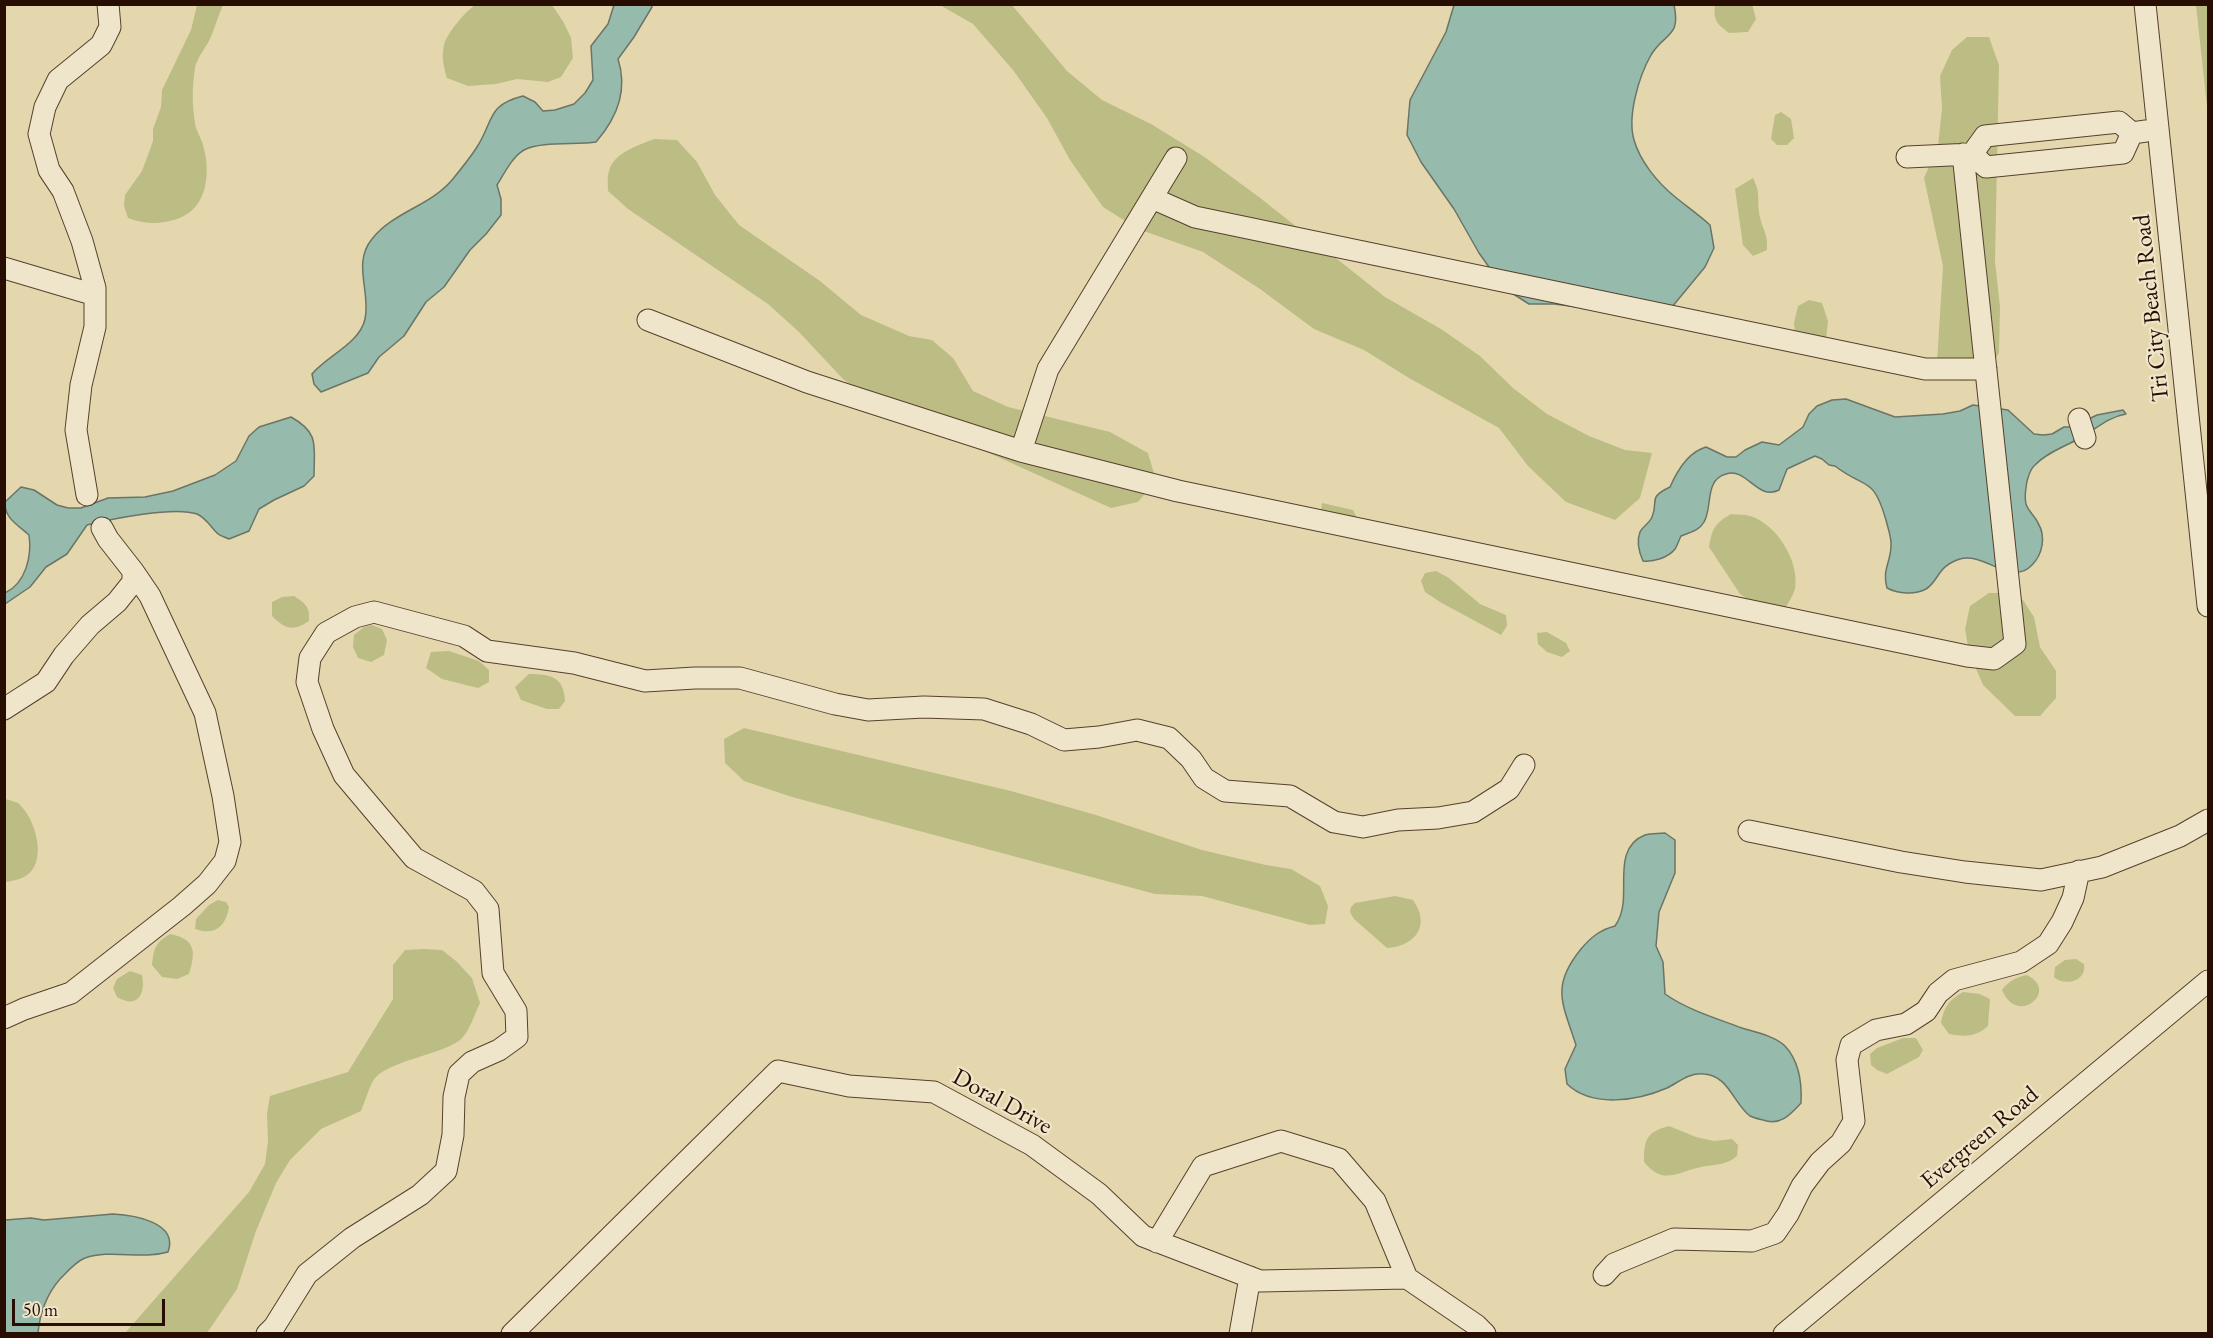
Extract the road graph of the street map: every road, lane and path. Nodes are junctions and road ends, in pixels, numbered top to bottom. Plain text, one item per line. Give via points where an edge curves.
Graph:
1 (108, 4) edge
2 (2145, 4) edge
3 (2158, 130) junction
4 (2132, 133) junction
5 (1968, 154) junction
6 (1907, 157) dead end
7 (1176, 158) dead end
8 (1152, 198) junction
9 (4, 268) edge
10 (95, 295) junction
11 (648, 320) dead end
12 (1986, 369) junction
13 (1021, 451) junction
14 (87, 495) dead end
15 (102, 528) dead end
16 (133, 571) junction
17 (2208, 606) edge
18 (4, 709) edge
19 (1524, 765) dead end
20 (2208, 820) edge
21 (1749, 831) dead end
22 (2079, 871) junction
23 (2208, 981) edge
24 (4, 1018) edge
25 (1157, 1242) junction
26 (1604, 1275) dead end
27 (1250, 1277) junction
28 (1407, 1278) junction
29 (267, 1334) edge
30 (512, 1334) edge
31 (1240, 1334) edge
32 (1485, 1334) edge
33 (1784, 1334) edge

1 - 10 street via 110,27 106,36 101,45 58,80 45,107 39,134 49,170 63,191 82,241
2 - 3 street, Tri City Beach Road
3 - 4 street
3 - 17 street, Tri City Beach Road
4 - 5 street via 2119,122 1985,136
4 - 5 street via 2123,153 1986,167
5 - 6 street
5 - 12 street
7 - 8 street
8 - 12 street via 1195,217 1925,369
8 - 13 street via 1048,369
9 - 10 street
10 - 14 street via 95,327 81,384 76,430
11 - 13 street via 807,382
12 - 13 street via 2015,644 1994,659 1943,652 1178,491
15 - 16 street
16 - 18 street via 133,582 90,625 46,682
16 - 24 street via 150,596 205,713 230,842 225,861 182,906 71,993
19 - 29 street via 1509,789 1473,812 1363,827 1334,822 1290,796 1225,791 1204,778 1169,738 1137,730 1064,740 984,709 924,706 868,710 740,678 645,681 574,663 487,651 464,636 374,612 355,617 326,633 310,658 307,682 323,729 344,775 414,858 474,891 488,909 493,973 516,1011 517,1037 472,1062 459,1074 446,1171 420,1195 352,1238 307,1274
20 - 22 street via 2180,836 2102,867
21 - 22 street via 1965,872 2041,880
22 - 26 street via 2073,898 2048,944 2021,962 1954,980 1938,993 1926,1011 1906,1024 1876,1030 1851,1045 1847,1060 1854,1121 1841,1143 1802,1186 1775,1233 1752,1241 1674,1239 1614,1264
23 - 33 street, Evergreen Road
25 - 27 street, Doral Drive
25 - 28 street via 1203,1166 1281,1141 1339,1159 1375,1201
25 - 30 street, Doral Drive via 1143,1236 1099,1194 1032,1145 934,1092 849,1086 778,1071
27 - 28 street, Doral Drive via 1260,1281
27 - 31 street
28 - 32 street

